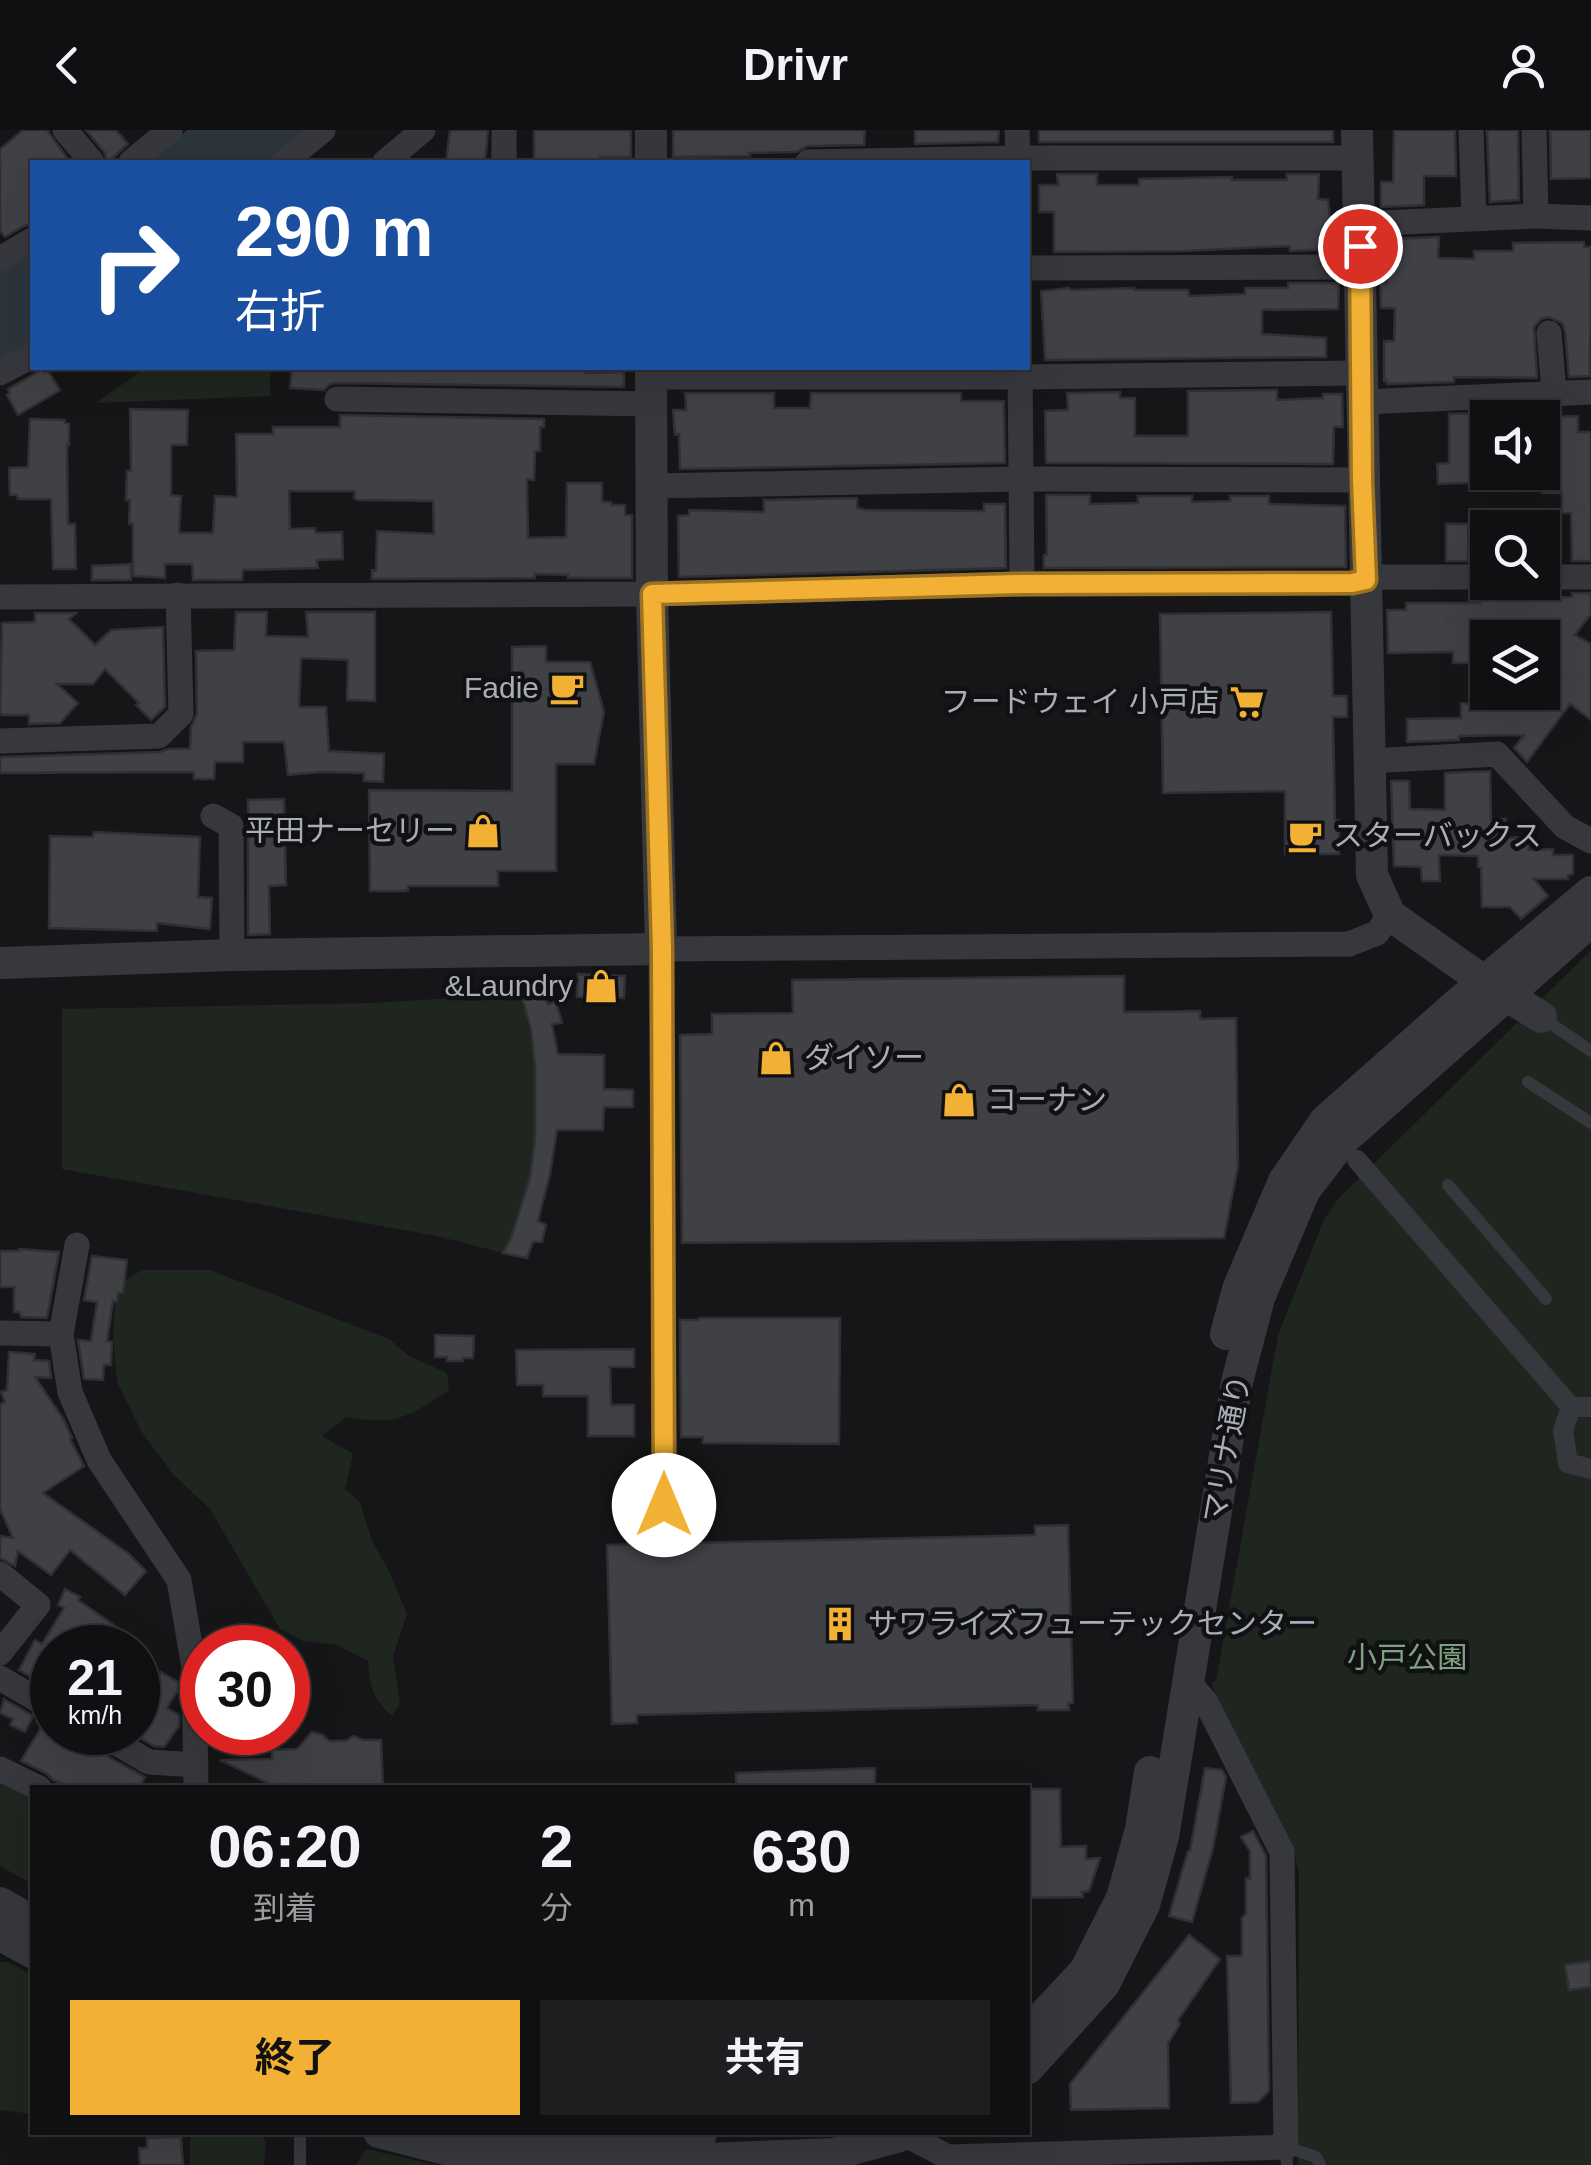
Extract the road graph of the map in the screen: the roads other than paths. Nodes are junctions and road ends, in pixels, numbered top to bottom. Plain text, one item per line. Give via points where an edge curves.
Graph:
1 (65, 130) edge
2 (170, 130) edge
3 (322, 130) edge
4 (422, 130) edge
5 (504, 130) edge
6 (650, 130) edge
7 (1017, 130) edge
8 (1472, 130) edge
9 (1534, 130) edge
10 (1358, 144) edge
11 (90, 160) edge
12 (133, 160) edge
13 (286, 160) edge
14 (386, 160) edge
15 (504, 160) edge
16 (650, 160) edge
17 (1018, 160) edge
18 (1536, 216) junction
19 (1474, 218) junction
20 (1591, 218) edge
21 (1359, 224) junction
22 (30, 241) edge
23 (0, 259) edge
24 (1360, 267) junction
25 (1030, 268) edge
26 (1549, 333) dead end
27 (30, 357) edge
28 (0, 372) edge
29 (1020, 372) edge
30 (651, 383) edge
31 (1362, 388) junction
32 (1554, 392) junction
33 (1591, 392) edge
34 (337, 399) dead end
35 (1021, 479) junction
36 (1362, 480) junction
37 (652, 486) junction
38 (1591, 576) edge
39 (1470, 577) edge
40 (1560, 577) edge
41 (1366, 580) junction
42 (1022, 584) junction
43 (652, 594) junction
44 (178, 595) junction
45 (0, 597) edge
46 (0, 740) edge
47 (1370, 761) junction
48 (214, 816) dead end
49 (1591, 841) edge
50 (1591, 892) edge
51 (1390, 916) junction
52 (1591, 921) edge
53 (662, 949) junction
54 (232, 956) junction
55 (0, 963) edge
56 (1495, 989) junction
57 (1541, 1017) joint
58 (1591, 1051) edge
59 (1528, 1082) dead end
60 (1591, 1123) edge
61 (1357, 1160) dead end
62 (1448, 1185) dead end
63 (77, 1245) dead end
64 (1546, 1299) dead end
65 (0, 1333) edge
66 (62, 1334) junction
67 (1581, 1407) edge
68 (1591, 1469) edge
69 (664, 1505) dead end
70 (0, 1574) edge
71 (0, 1653) edge
72 (0, 1678) edge
73 (1188, 1680) junction
74 (30, 1695) edge
75 (137, 1755) edge
76 (0, 1769) edge
77 (196, 1776) edge
78 (32, 1785) edge
79 (0, 1904) edge
80 (30, 1920) edge
81 (0, 1935) edge
82 (30, 1951) edge
83 (1030, 2030) edge
84 (1030, 2066) edge
85 (300, 2135) edge
86 (391, 2135) edge
87 (518, 2135) edge
88 (725, 2135) edge
89 (907, 2135) edge
90 (913, 2135) edge
91 (1287, 2156) edge
92 (771, 2161) edge
93 (300, 2165) edge
94 (1320, 2165) edge

1 - 11 street
2 - 12 street
3 - 13 street
4 - 14 street
5 - 15 street
6 - 16 street
7 - 17 street
8 - 19 street
9 - 18 street
10 - 17 street
10 - 21 street
18 - 19 street
18 - 20 street
19 - 21 street
21 - 24 street
22 - 23 street
24 - 25 street
24 - 31 street
26 - 32 street
27 - 28 street
29 - 30 street
29 - 31 street
29 - 35 street
30 - 34 street
30 - 37 street
31 - 32 street
31 - 36 street
32 - 33 street
35 - 36 street
35 - 37 street
35 - 42 street
36 - 41 street
37 - 43 street
38 - 40 street
39 - 41 street
41 - 42 street
41 - 47 street
42 - 43 street
43 - 44 street
43 - 53 street
44 - 45 street
44 - 46 street via 182,714 159,736
47 - 49 street via 1497,754 1565,827
47 - 51 street via 1372,875
48 - 54 street via 231,826
50 - 56 street, マリナ通り
51 - 53 street via 1377,933 1349,944
51 - 56 street
52 - 56 street, マリナ通り
53 - 54 street
53 - 69 street
54 - 55 street
56 - 57 street
56 - 73 street, マリナ通り via 1343,1140 1304,1191 1258,1298 1236,1382
56 - 83 street, マリナ通り via 1326,1121 1284,1181 1238,1289 1216,1378 1140,1829 1122,1898 1085,1971
57 - 58 lane
59 - 60 lane
61 - 67 street
62 - 64 lane
63 - 66 street
65 - 66 street
66 - 77 street via 70,1392 99,1460 179,1580 194,1668
67 - 68 street via 1563,1430 1568,1462
70 - 71 street via 38,1604
72 - 74 street
73 - 84 street, マリナ通り via 1144,1905 1104,1984
73 - 91 street via 1206,1702 1282,1852
75 - 77 street
76 - 78 street
79 - 80 street
81 - 82 street
85 - 93 lane
86 - 92 street via 472,2156 579,2164
87 - 88 street
89 - 92 street
90 - 91 street via 948,2157
91 - 94 lane via 1316,2156

